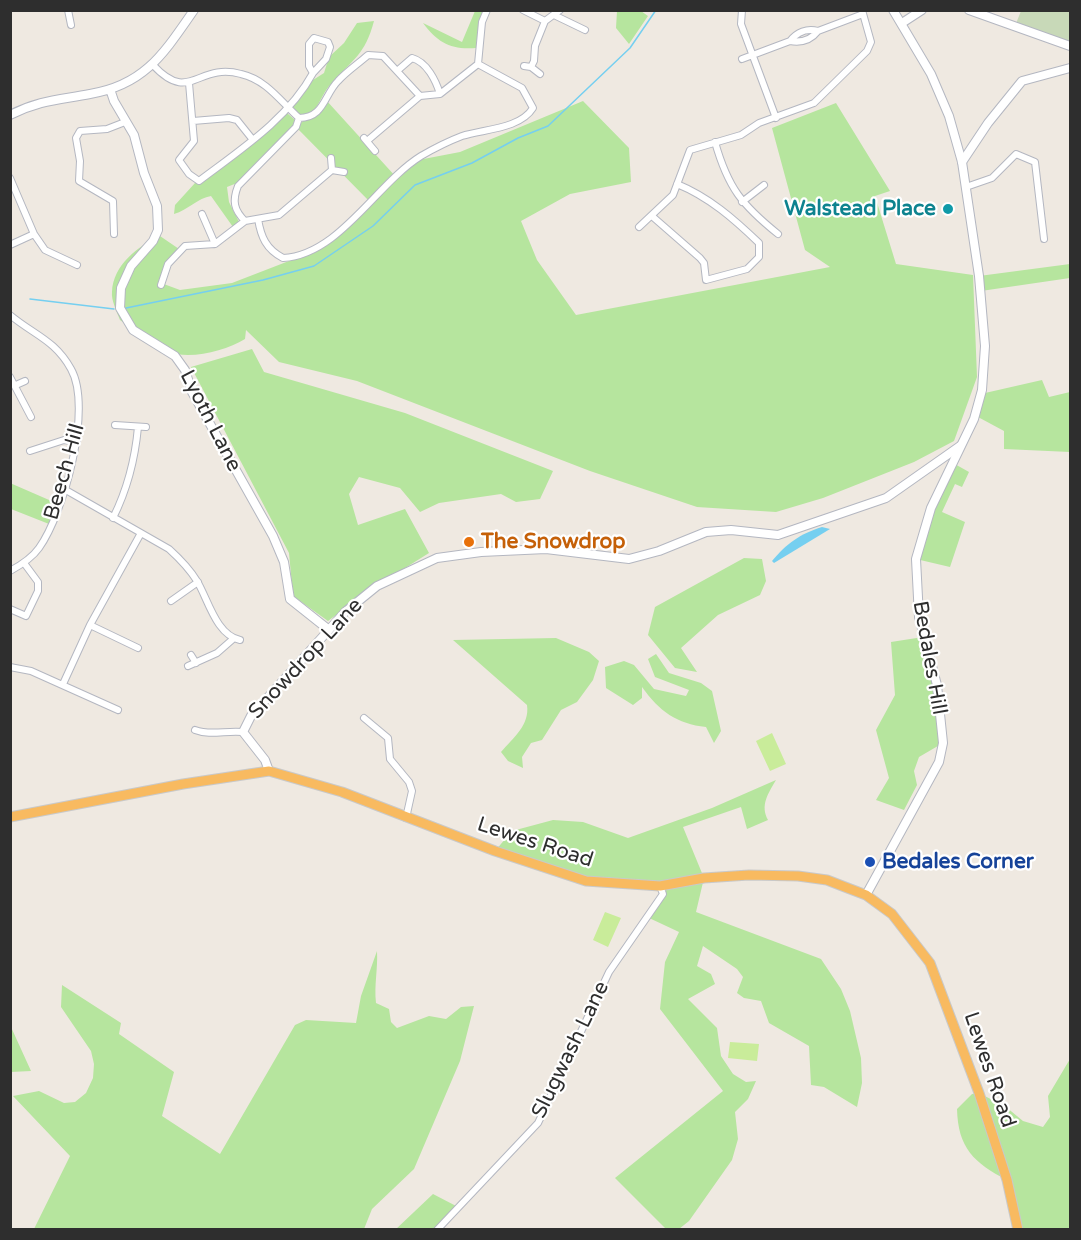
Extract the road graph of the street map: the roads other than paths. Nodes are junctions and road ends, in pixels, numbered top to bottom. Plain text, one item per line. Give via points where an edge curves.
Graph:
1 (68, 10) edge
2 (194, 10) edge
3 (487, 10) edge
4 (523, 10) edge
5 (742, 10) edge
6 (893, 10) edge
7 (922, 10) edge
8 (969, 10) edge
9 (862, 12) edge
10 (558, 13) edge
11 (545, 21) junction
12 (902, 23) junction
13 (71, 25) dead end
14 (585, 30) dead end
15 (1071, 46) edge
16 (752, 55) junction
17 (742, 59) dead end
18 (478, 64) junction
19 (153, 65) junction
20 (1071, 68) edge
21 (397, 72) junction
22 (313, 73) junction
23 (540, 74) dead end
24 (189, 83) junction
25 (110, 89) junction
26 (440, 94) junction
27 (420, 96) junction
28 (288, 107) junction
29 (10, 115) edge
30 (299, 118) junction
31 (776, 118) junction
32 (193, 121) junction
33 (125, 122) junction
34 (253, 140) junction
35 (715, 142) junction
36 (375, 151) dead end
37 (331, 158) dead end
38 (962, 162) junction
39 (332, 170) junction
40 (344, 172) dead end
41 (10, 178) edge
42 (677, 184) junction
43 (764, 185) dead end
44 (966, 187) junction
45 (742, 202) junction
46 (202, 214) dead end
47 (652, 217) junction
48 (258, 219) junction
49 (245, 221) junction
50 (639, 227) dead end
51 (34, 234) junction
52 (114, 234) dead end
53 (778, 234) dead end
54 (1044, 239) dead end
55 (215, 244) junction
56 (10, 245) edge
57 (77, 265) dead end
58 (161, 285) dead end
59 (11, 316) edge
60 (10, 377) edge
61 (25, 381) dead end
62 (16, 386) junction
63 (31, 417) dead end
64 (115, 425) dead end
65 (138, 427) junction
66 (146, 427) dead end
67 (77, 442) junction
68 (960, 447) junction
69 (30, 451) dead end
70 (64, 489) junction
71 (113, 518) junction
72 (141, 533) junction
73 (24, 563) junction
74 (10, 570) edge
75 (198, 582) junction
76 (173, 597) dead end
77 (10, 609) edge
78 (90, 625) junction
79 (329, 630) junction
80 (138, 648) dead end
81 (191, 655) dead end
82 (196, 663) junction
83 (188, 666) dead end
84 (10, 667) edge
85 (63, 684) junction
86 (118, 710) dead end
87 (364, 718) dead end
88 (195, 730) dead end
89 (243, 732) junction
90 (269, 771) junction
91 (10, 817) edge
92 (406, 818) junction
93 (660, 885) junction
94 (866, 895) junction
95 (437, 1230) edge
96 (1018, 1230) edge

1 - 13 street
2 - 19 street
3 - 18 street
4 - 11 street
5 - 16 street via 741,24
6 - 12 main road, Bedales Hill
7 - 12 street
8 - 15 street
9 - 16 street via 818,31 814,37
9 - 31 street via 871,42 867,51 814,102
10 - 11 street
10 - 14 street
11 - 23 street via 535,46 534,61 527,67
12 - 38 main road, Bedales Hill via 931,74
16 - 17 street
16 - 31 street
18 - 26 street
18 - 48 street via 522,88 533,108 529,115 462,136 413,161 325,243 307,254 283,258 275,254 261,238
19 - 24 street via 171,81
19 - 25 street via 136,79
20 - 38 street via 1022,81
21 - 26 street via 412,58 417,59 435,79
21 - 27 street
21 - 30 street via 383,56 368,55 330,89 318,112 309,118
22 - 22 street via 309,66 309,44 314,38 328,42 330,47 326,59
22 - 28 street via 303,92
24 - 28 street via 210,73 241,74 272,90
24 - 32 street
25 - 29 street via 34,103
25 - 33 street, Lyoth Lane
26 - 27 street
27 - 36 street via 365,140
28 - 30 street
28 - 34 street
30 - 49 street via 296,127 238,186 233,200
31 - 35 street via 741,135
32 - 34 street via 237,120
32 - 34 street via 194,141 179,160 199,181
33 - 52 street via 77,134 79,181 115,199
33 - 79 street, Lyoth Lane via 134,135 157,206 158,230 131,266 121,288 120,308 133,330 175,356 185,370 192,392 273,536 284,562 290,599
35 - 42 street via 690,150
35 - 45 street via 726,176
37 - 39 street
38 - 44 main road, Bedales Hill
39 - 40 street
39 - 48 street via 279,215
41 - 51 street
42 - 47 street via 666,204
42 - 47 street via 710,200 759,243 759,257 747,269 706,280 704,262
43 - 45 street
44 - 54 street via 992,178 1016,154 1035,162
44 - 68 main road, Bedales Hill via 985,346 982,390
45 - 53 street
46 - 55 street
47 - 50 street
48 - 49 street
49 - 55 street
51 - 56 street
51 - 57 street via 45,250
55 - 58 street via 185,246 168,264
59 - 67 street, Beech Hill via 57,347 73,371 81,414
60 - 62 street
61 - 62 street
62 - 63 street
64 - 65 street
65 - 66 street
65 - 71 street via 131,473
67 - 69 street via 64,440
67 - 70 street, Beech Hill
68 - 79 street, Snowdrop Lane via 886,498 778,535 731,530 706,532 629,559 546,549 437,558 377,586
68 - 94 main road, Bedales Hill via 931,508 916,559 919,617 937,685 943,743 939,762
70 - 71 street
70 - 73 street, Beech Hill via 39,547
71 - 72 street
72 - 75 street via 169,549
72 - 78 street
73 - 74 street, Beech Hill
73 - 77 street via 38,582 38,591 26,616
75 - 76 street
75 - 82 street via 214,616 237,639
78 - 80 street
78 - 85 street
79 - 89 street, Snowdrop Lane via 250,716
81 - 82 street
82 - 83 street
84 - 85 street
85 - 86 street
87 - 92 street via 388,738 390,759 409,782 411,804
88 - 89 street via 203,734 222,730
89 - 90 street, Snowdrop Lane
90 - 91 highway, Lewes Road
90 - 92 highway, Lewes Road via 342,792
92 - 93 highway, Lewes Road via 586,881
93 - 94 highway, Lewes Road via 704,878 798,876 826,880
93 - 95 street, Slugwash Lane via 663,894 609,972 538,1124
94 - 96 highway, Lewes Road via 892,914 930,963 979,1093 1007,1180

